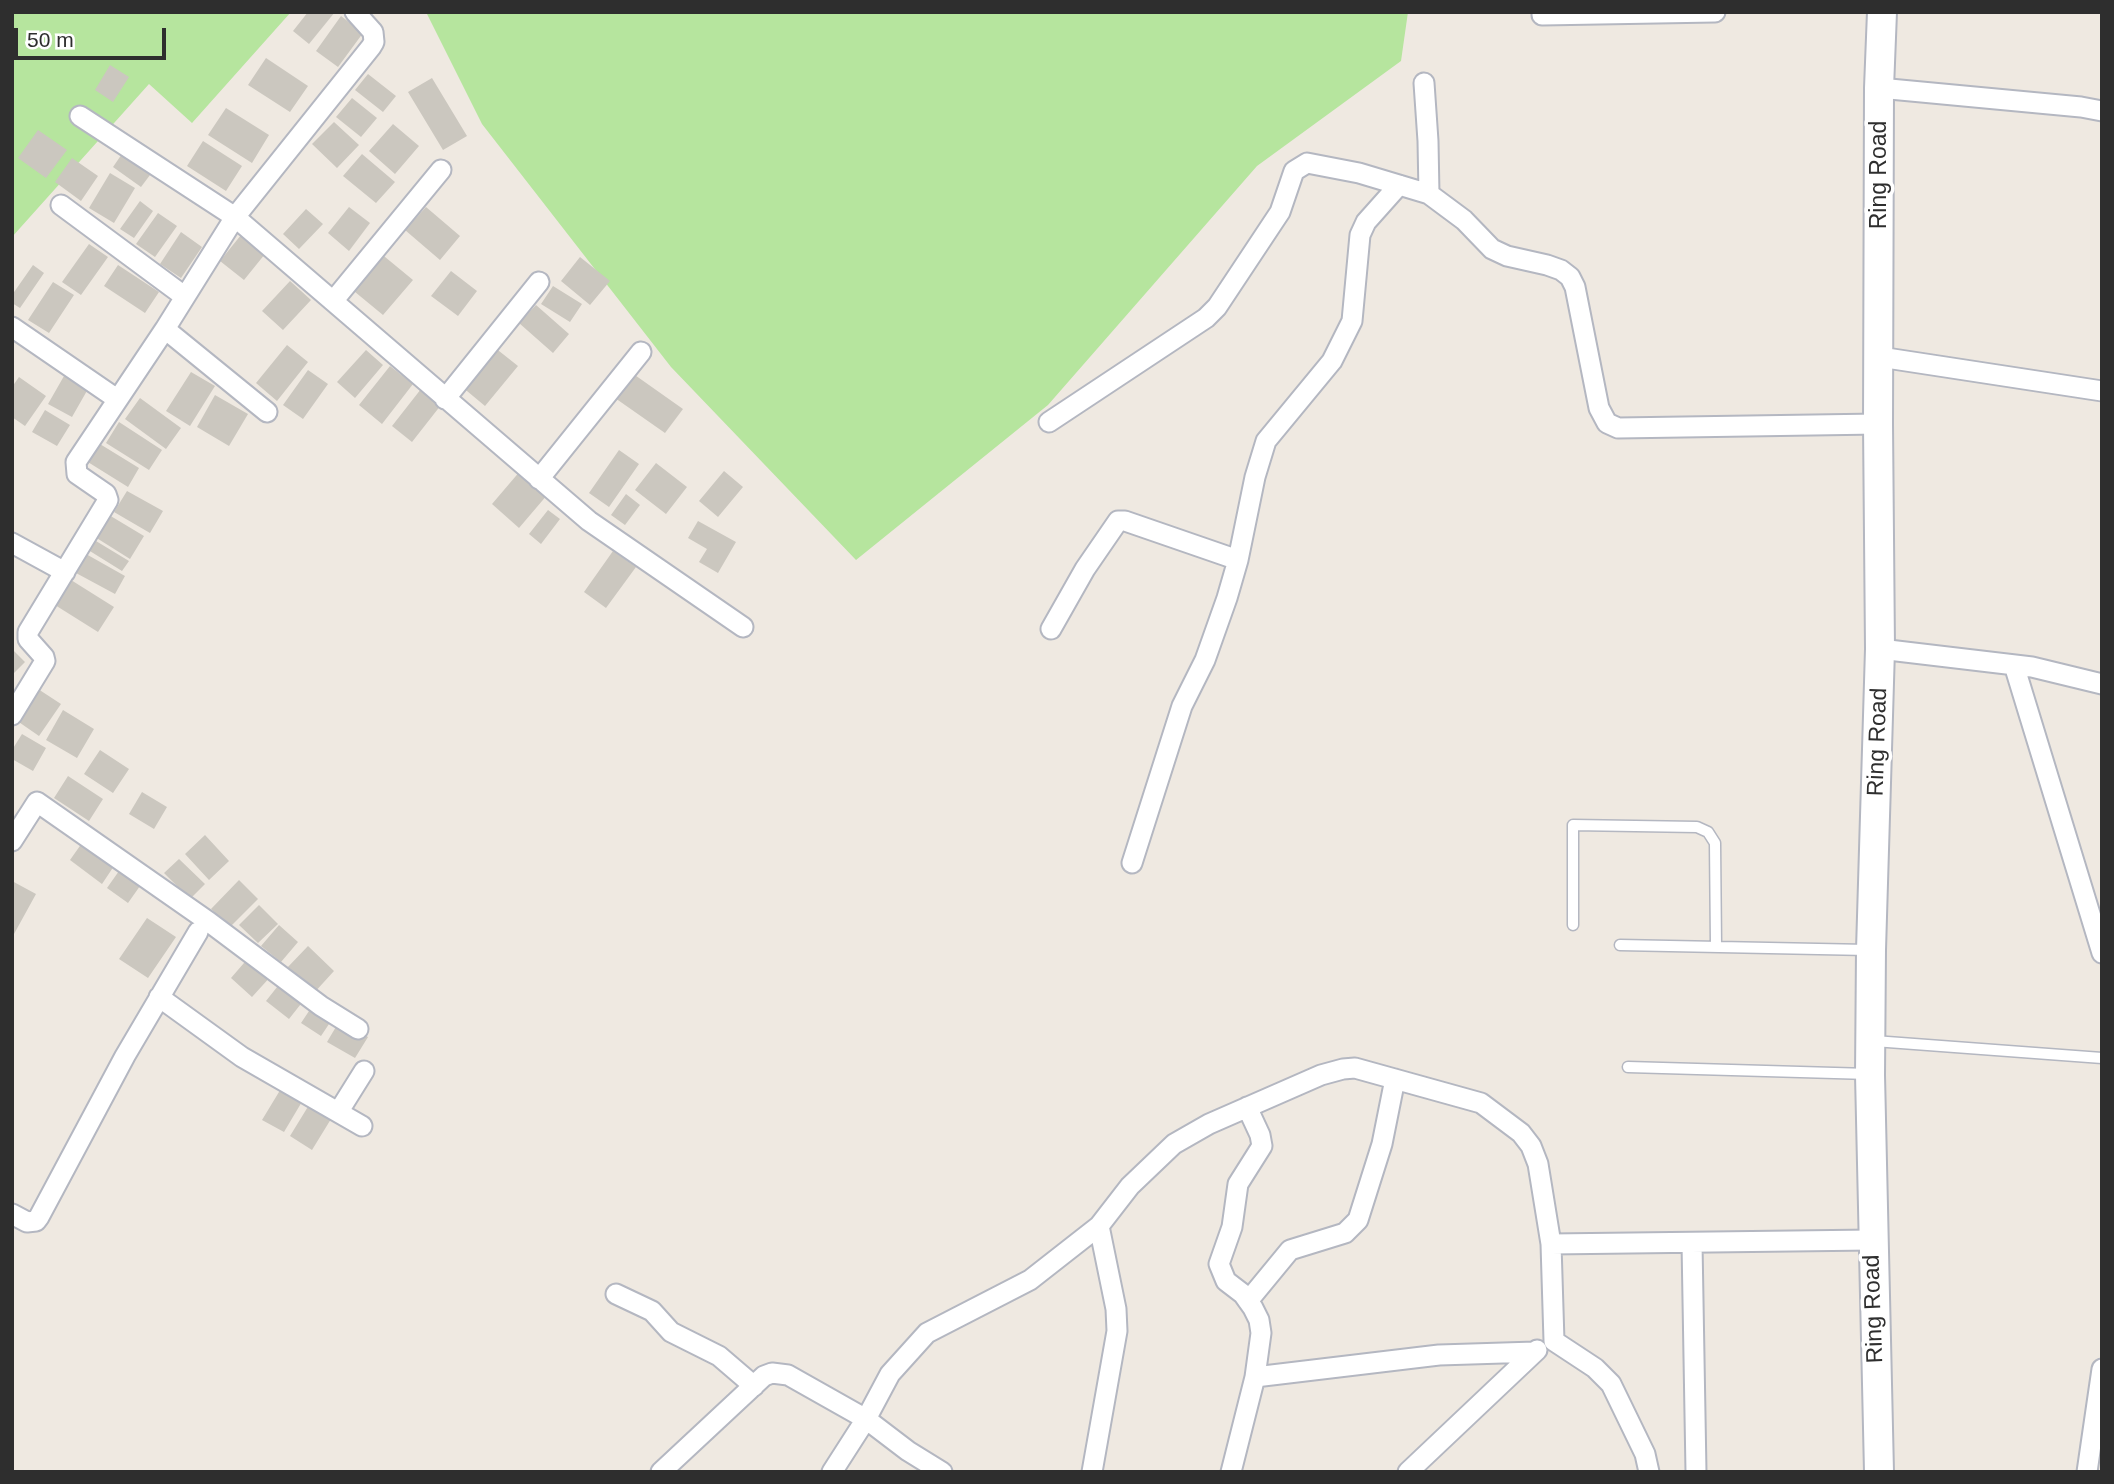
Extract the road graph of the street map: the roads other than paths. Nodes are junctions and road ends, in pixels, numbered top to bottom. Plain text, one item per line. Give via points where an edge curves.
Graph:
1 (355, 12) edge
2 (1715, 12) edge
3 (1864, 12) edge
4 (1882, 12) edge
5 (1542, 15) dead end
6 (1424, 83) dead end
7 (1880, 88) junction
8 (2102, 111) edge
9 (80, 116) dead end
10 (441, 170) dead end
11 (1399, 185) junction
12 (1429, 194) junction
13 (61, 205) dead end
14 (235, 217) junction
15 (539, 282) dead end
16 (184, 296) junction
17 (334, 300) junction
18 (12, 327) edge
19 (165, 328) junction
20 (641, 352) dead end
21 (1880, 357) junction
22 (2102, 391) edge
23 (445, 398) junction
24 (117, 399) junction
25 (267, 412) dead end
26 (1049, 422) dead end
27 (1878, 424) junction
28 (539, 478) junction
29 (12, 543) edge
30 (1238, 561) junction
31 (65, 572) junction
32 (743, 627) dead end
33 (1051, 629) dead end
34 (1881, 649) junction
35 (2014, 665) junction
36 (2102, 684) edge
37 (12, 715) edge
38 (12, 841) edge
39 (1132, 863) dead end
40 (1573, 925) dead end
41 (198, 932) dead end
42 (1620, 945) dead end
43 (1716, 946) junction
44 (1871, 950) junction
45 (2102, 953) edge
46 (159, 997) junction
47 (358, 1028) dead end
48 (1870, 1040) junction
49 (2102, 1058) edge
50 (1628, 1067) dead end
51 (364, 1071) dead end
52 (1870, 1074) junction
53 (1395, 1079) junction
54 (1247, 1108) junction
55 (339, 1111) junction
56 (362, 1126) dead end
57 (12, 1214) edge
58 (1099, 1226) junction
59 (1872, 1240) junction
60 (1692, 1242) junction
61 (1551, 1244) junction
62 (615, 1294) dead end
63 (1248, 1301) junction
64 (1554, 1341) junction
65 (1535, 1352) junction
66 (2102, 1369) edge
67 (1255, 1377) junction
68 (754, 1386) junction
69 (866, 1419) junction
70 (1429, 1463) edge
71 (661, 1472) edge
72 (832, 1472) edge
73 (942, 1472) edge
74 (1092, 1472) edge
75 (1231, 1472) edge
76 (1408, 1472) edge
77 (1650, 1472) edge
78 (1696, 1472) edge
79 (1879, 1472) edge
80 (2087, 1472) edge

1 - 14 street via 371,27 374,42
2 - 5 street
3 - 4 street
4 - 7 street, Ring Road
6 - 12 street
7 - 8 street
7 - 21 street, Ring Road
9 - 14 street
10 - 17 street
11 - 12 street
11 - 26 street via 1307,163 1297,167 1280,212 1217,307
11 - 30 street via 1362,228 1352,321 1332,360 1266,441
12 - 27 street via 1492,249 1561,270 1570,277 1599,408 1607,423 1618,428
13 - 16 street
14 - 16 street
14 - 17 street
15 - 23 street
16 - 19 street
17 - 23 street
18 - 24 street
19 - 24 street
19 - 25 street
20 - 28 street
21 - 22 street
21 - 27 street, Ring Road
23 - 28 street
24 - 31 street via 76,462 77,474 106,494 107,504
27 - 34 street, Ring Road
28 - 32 street via 589,521
29 - 31 street
30 - 33 street via 1118,521
30 - 39 street via 1205,660 1182,706
31 - 37 street via 28,632 28,639 45,661
34 - 35 street
34 - 44 street, Ring Road
35 - 36 street
35 - 45 street
38 - 47 street via 37,802
40 - 43 lane via 1573,825 1697,827 1708,831 1715,843
41 - 46 street
42 - 43 lane
43 - 44 lane
44 - 48 street, Ring Road
46 - 55 street via 242,1057
46 - 57 street via 39,1217 27,1222
48 - 49 lane
48 - 52 street, Ring Road
50 - 52 lane
51 - 55 street
52 - 59 street, Ring Road
53 - 54 street via 1343,1069
53 - 61 street via 1481,1103 1521,1133 1538,1164
53 - 63 street via 1382,1144 1358,1220 1345,1233 1290,1250
54 - 58 street via 1174,1144 1130,1186
54 - 63 street via 1262,1146 1238,1184 1219,1264 1226,1280
55 - 56 street
58 - 69 street via 1030,1280 927,1333 890,1374
58 - 74 street via 1117,1331
59 - 60 street
59 - 79 street, Ring Road
60 - 61 street
60 - 78 street
61 - 64 street
62 - 68 street via 652,1311 671,1332 719,1356
63 - 67 street via 1261,1333
64 - 65 street
64 - 77 street via 1611,1384
65 - 67 street via 1439,1355
65 - 70 street
66 - 80 street
67 - 75 street
68 - 69 street via 772,1373 788,1375
68 - 71 street
69 - 72 street
69 - 73 street
70 - 76 street

